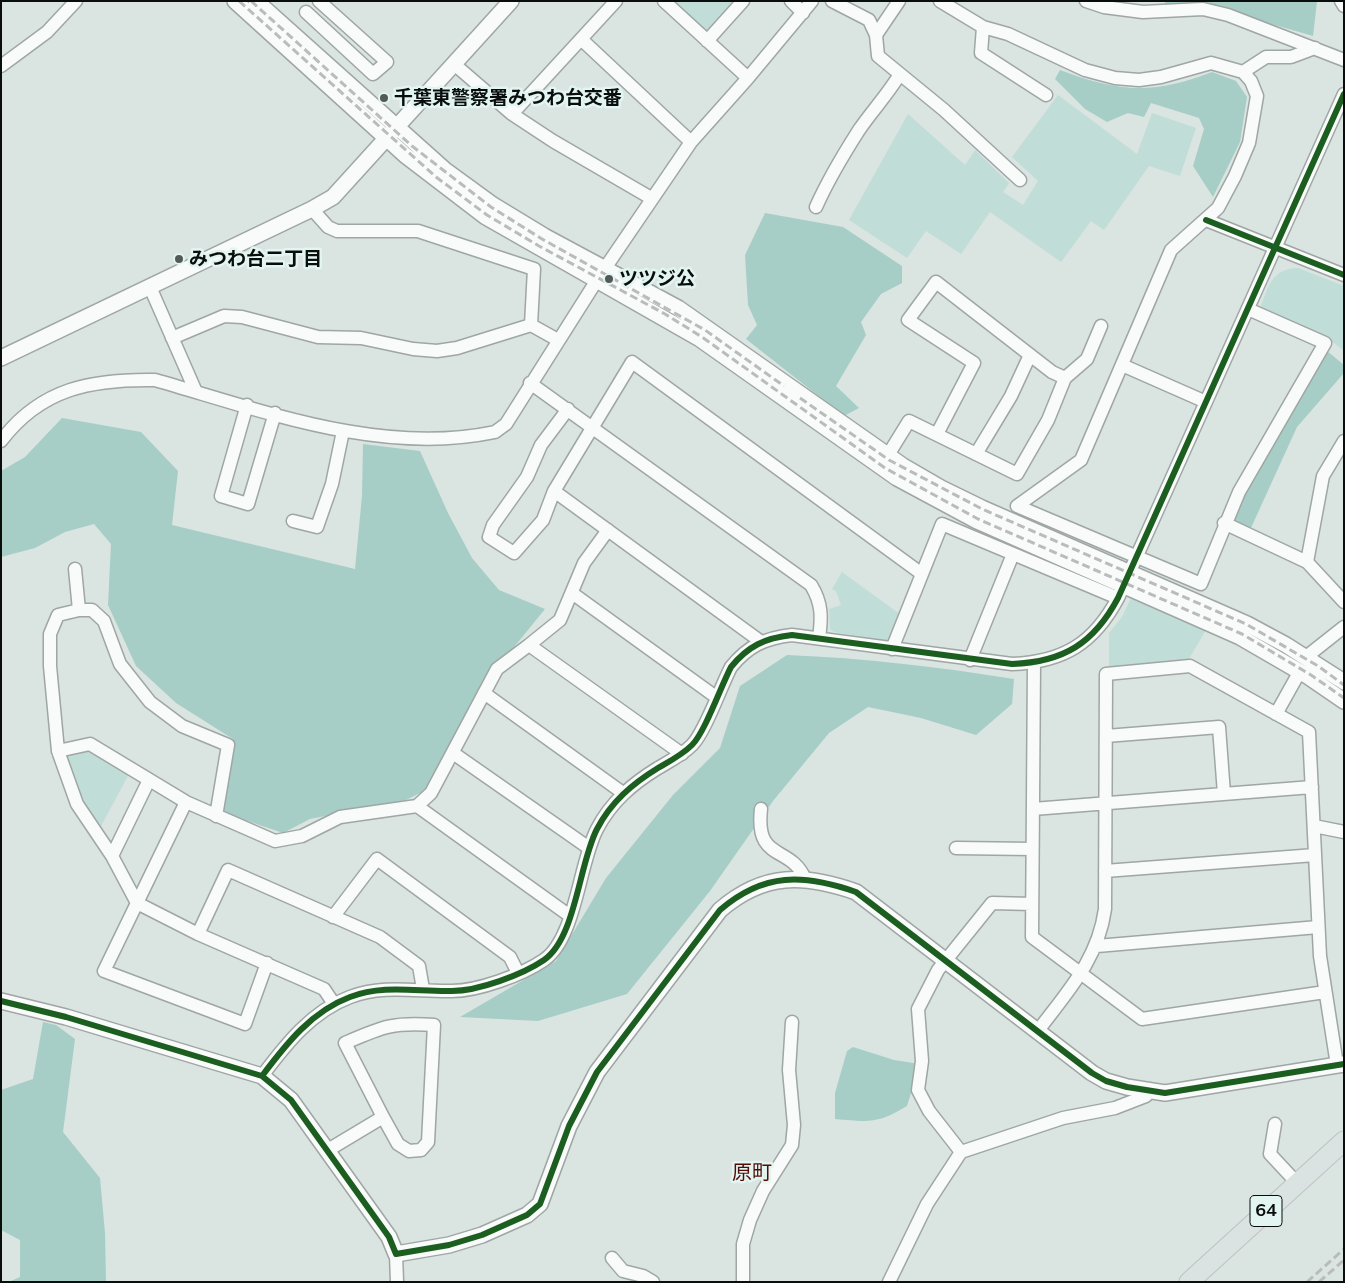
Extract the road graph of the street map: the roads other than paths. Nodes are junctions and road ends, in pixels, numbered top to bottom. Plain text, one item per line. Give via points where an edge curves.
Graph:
1 (76, 1) edge
2 (235, 1) edge
3 (256, 1) edge
4 (319, 1) edge
5 (511, 1) edge
6 (616, 1) edge
7 (664, 1) edge
8 (743, 1) edge
9 (791, 1) edge
10 (812, 1) edge
11 (832, 1) edge
12 (899, 1) edge
13 (940, 1) edge
14 (1086, 1) edge
15 (1341, 1) edge
16 (1344, 6) edge
17 (306, 12) dead end
18 (804, 13) junction
19 (983, 26) junction
20 (876, 35) junction
21 (581, 39) junction
22 (707, 41) junction
23 (1315, 48) junction
24 (1344, 60) edge
25 (454, 64) junction
26 (1, 66) edge
27 (1243, 72) junction
28 (900, 74) junction
29 (748, 78) junction
30 (1344, 94) edge
31 (1046, 95) dead end
32 (512, 114) junction
33 (397, 127) junction
34 (387, 139) junction
35 (691, 142) junction
36 (1020, 180) dead end
37 (651, 198) junction
38 (816, 207) dead end
39 (312, 209) junction
40 (1206, 220) junction
41 (1274, 249) junction
42 (601, 274) junction
43 (1344, 275) edge
44 (150, 287) junction
45 (1248, 309) junction
46 (531, 325) junction
47 (1101, 326) dead end
48 (172, 338) junction
49 (558, 340) junction
50 (1030, 355) junction
51 (2, 357) edge
52 (1122, 364) junction
53 (1065, 378) junction
54 (530, 383) junction
55 (196, 392) junction
56 (1206, 402) junction
57 (247, 405) junction
58 (568, 410) junction
59 (275, 413) junction
60 (592, 427) junction
61 (343, 431) junction
62 (937, 434) junction
63 (1, 441) edge
64 (1344, 441) edge
65 (976, 454) junction
66 (888, 456) junction
67 (554, 491) junction
68 (293, 521) dead end
69 (1224, 523) junction
70 (608, 530) junction
71 (1012, 554) junction
72 (1137, 557) junction
73 (1307, 562) junction
74 (75, 570) dead end
75 (922, 574) junction
76 (1124, 585) junction
77 (572, 593) junction
78 (1344, 602) edge
79 (79, 610) junction
80 (1344, 627) edge
81 (819, 638) junction
82 (760, 641) junction
83 (529, 645) junction
84 (892, 649) junction
85 (970, 660) junction
86 (1034, 663) junction
87 (1303, 664) junction
88 (1344, 682) edge
89 (484, 693) junction
90 (716, 697) junction
91 (1344, 701) edge
92 (1276, 714) junction
93 (1106, 736) junction
94 (58, 751) junction
95 (453, 753) junction
96 (682, 754) junction
97 (149, 780) junction
98 (1312, 787) junction
99 (623, 793) junction
100 (1224, 794) junction
101 (186, 802) junction
102 (1105, 804) junction
103 (416, 806) junction
104 (760, 809) dead end
105 (1033, 809) junction
106 (216, 816) junction
107 (1314, 826) junction
108 (1344, 832) edge
109 (589, 848) junction
110 (956, 848) dead end
111 (1032, 849) junction
112 (1315, 855) junction
113 (112, 856) junction
114 (1105, 871) junction
115 (804, 878) junction
116 (136, 903) junction
117 (1032, 904) junction
118 (570, 916) junction
119 (333, 917) junction
120 (1318, 928) junction
121 (198, 934) junction
122 (1097, 946) junction
123 (945, 962) junction
124 (267, 963) junction
125 (518, 974) junction
126 (1081, 975) junction
127 (423, 989) junction
128 (1324, 992) junction
129 (1, 1001) edge
130 (334, 1004) junction
131 (792, 1022) dead end
132 (1037, 1032) junction
133 (1340, 1064) edge
134 (262, 1076) junction
135 (1148, 1091) junction
136 (383, 1117) junction
137 (1276, 1124) dead end
138 (1344, 1141) edge
139 (328, 1150) junction
140 (961, 1152) junction
141 (1297, 1183) junction
142 (396, 1254) junction
143 (612, 1258) dead end
144 (397, 1282) edge
145 (653, 1282) edge
146 (743, 1282) edge
147 (889, 1282) edge
148 (1189, 1282) edge

1 - 26 street via 47,32
2 - 34 street
3 - 33 street
4 - 17 street via 387,62 373,74
5 - 25 street
6 - 21 street
7 - 22 street
8 - 22 street
9 - 18 street
10 - 18 street
11 - 20 street via 869,20
12 - 20 street
13 - 19 street
14 - 23 street via 1143,12 1203,9 1228,15
15 - 16 street
18 - 29 street
19 - 27 street via 1008,34 1057,59 1115,78 1139,80 1161,77 1211,63
19 - 31 street via 981,53
20 - 28 street via 878,56
21 - 32 street
21 - 35 street
22 - 29 street
23 - 24 street
23 - 27 street via 1290,57 1266,57
25 - 32 street
25 - 33 street
27 - 40 street via 1257,96 1248,143 1236,176 1218,208
28 - 36 street
28 - 38 street via 860,129
29 - 35 street
30 - 41 street
32 - 37 street
33 - 34 street
33 - 42 street via 445,170
34 - 39 street via 332,197
34 - 42 street via 486,217 538,248
35 - 37 street
37 - 42 street
39 - 44 street
39 - 46 street via 337,232 418,231 534,269
40 - 41 street
40 - 52 street via 1171,250
41 - 43 street
41 - 45 street
42 - 49 street
42 - 66 street via 678,308
42 - 76 street via 897,478 977,521
44 - 48 street
44 - 51 street
45 - 56 street
45 - 69 street via 1324,343
46 - 48 street via 437,351 362,338 318,337 224,316
46 - 49 street
47 - 53 street via 1088,359
48 - 55 street
49 - 54 street
50 - 53 street
50 - 62 street via 936,282 908,320 974,363
50 - 65 street via 1012,396
52 - 56 street
52 - 72 street via 1081,460 1017,506
53 - 65 street via 1048,420 1017,474
54 - 58 street
54 - 61 street via 506,424 495,432 400,439
55 - 57 street
55 - 63 street via 155,380 124,380 74,388 36,405
56 - 72 street
57 - 59 street
57 - 59 street via 221,496 248,504
58 - 60 street
58 - 67 street via 541,445 527,477 492,525 489,537 514,553 543,520
59 - 61 street
60 - 67 street
60 - 75 street via 632,362
60 - 81 street via 811,585 822,610
61 - 68 street via 332,484 316,527
62 - 65 street
62 - 66 street via 909,421
64 - 73 street via 1323,476
66 - 76 street via 941,488
67 - 70 street
69 - 72 street via 1201,584
69 - 73 street
70 - 77 street via 584,563
70 - 82 street
71 - 75 street via 942,524
71 - 76 street
71 - 85 street
72 - 76 street
73 - 78 street
74 - 79 street
75 - 84 street
76 - 86 street via 1106,621 1094,634 1062,655
76 - 87 street
77 - 83 street via 560,620
77 - 90 street
79 - 94 street via 58,615 50,634
79 - 106 street via 92,610 104,621 120,664 150,702 182,726 228,745
80 - 87 street
81 - 82 street via 792,635
81 - 84 street
82 - 90 street via 739,656
83 - 89 street via 497,669
83 - 96 street
84 - 85 street
85 - 86 street
86 - 105 street
87 - 88 street
87 - 91 street
87 - 92 street
89 - 95 street
89 - 99 street
90 - 96 street via 694,744
92 - 93 street via 1190,666 1106,674
92 - 98 street via 1309,732
93 - 100 street via 1219,727
93 - 102 street
94 - 97 street via 90,744
94 - 113 street via 77,804
95 - 103 street via 431,793
95 - 109 street
96 - 99 street
97 - 101 street
97 - 113 street
98 - 100 street
98 - 107 street
99 - 109 street via 604,818
100 - 102 street
101 - 106 street
101 - 116 street
102 - 105 street
102 - 114 street
103 - 106 street via 340,817 302,836 275,841
103 - 118 street
104 - 115 street via 759,826 766,845 800,868
105 - 111 street
107 - 108 street
107 - 112 street
109 - 118 street
110 - 111 street
111 - 117 street
112 - 114 street
112 - 120 street
113 - 116 street
114 - 122 street via 1105,909
115 - 123 street via 825,881 856,892
115 - 142 street via 755,888 734,898 720,910 597,1072 569,1126 540,1204 527,1215 482,1235 449,1245
116 - 121 street
116 - 124 street via 104,972 245,1024
117 - 123 street via 992,903
117 - 126 street via 1032,937
118 - 125 street via 566,930 546,959
119 - 121 street via 228,870
119 - 125 street via 377,859 510,957
119 - 127 street via 380,937 419,966
120 - 122 street
120 - 128 street
121 - 124 street
122 - 126 street
123 - 132 street
123 - 140 street via 918,1009 922,1061 918,1090 929,1111
124 - 130 street via 324,989
125 - 127 street via 468,990
126 - 128 street via 1142,1019
126 - 132 street
127 - 130 street via 392,988 352,996
128 - 133 street
129 - 134 street via 66,1016
130 - 134 street via 303,1027
131 - 146 street via 789,1070 794,1125 792,1145 763,1191 750,1220 743,1244
132 - 135 street via 1092,1073
133 - 135 street via 1189,1090
134 - 139 street via 291,1100
135 - 140 street via 1146,1096 1115,1108 1063,1118
136 - 136 street via 344,1043 384,1026 408,1023 434,1025 428,1142 421,1150 409,1151 398,1144
136 - 139 street
137 - 141 street via 1270,1154
138 - 141 main road, 64
139 - 142 street via 389,1237
140 - 147 street via 927,1204
141 - 148 main road, 64
142 - 144 street
143 - 145 street via 623,1271

